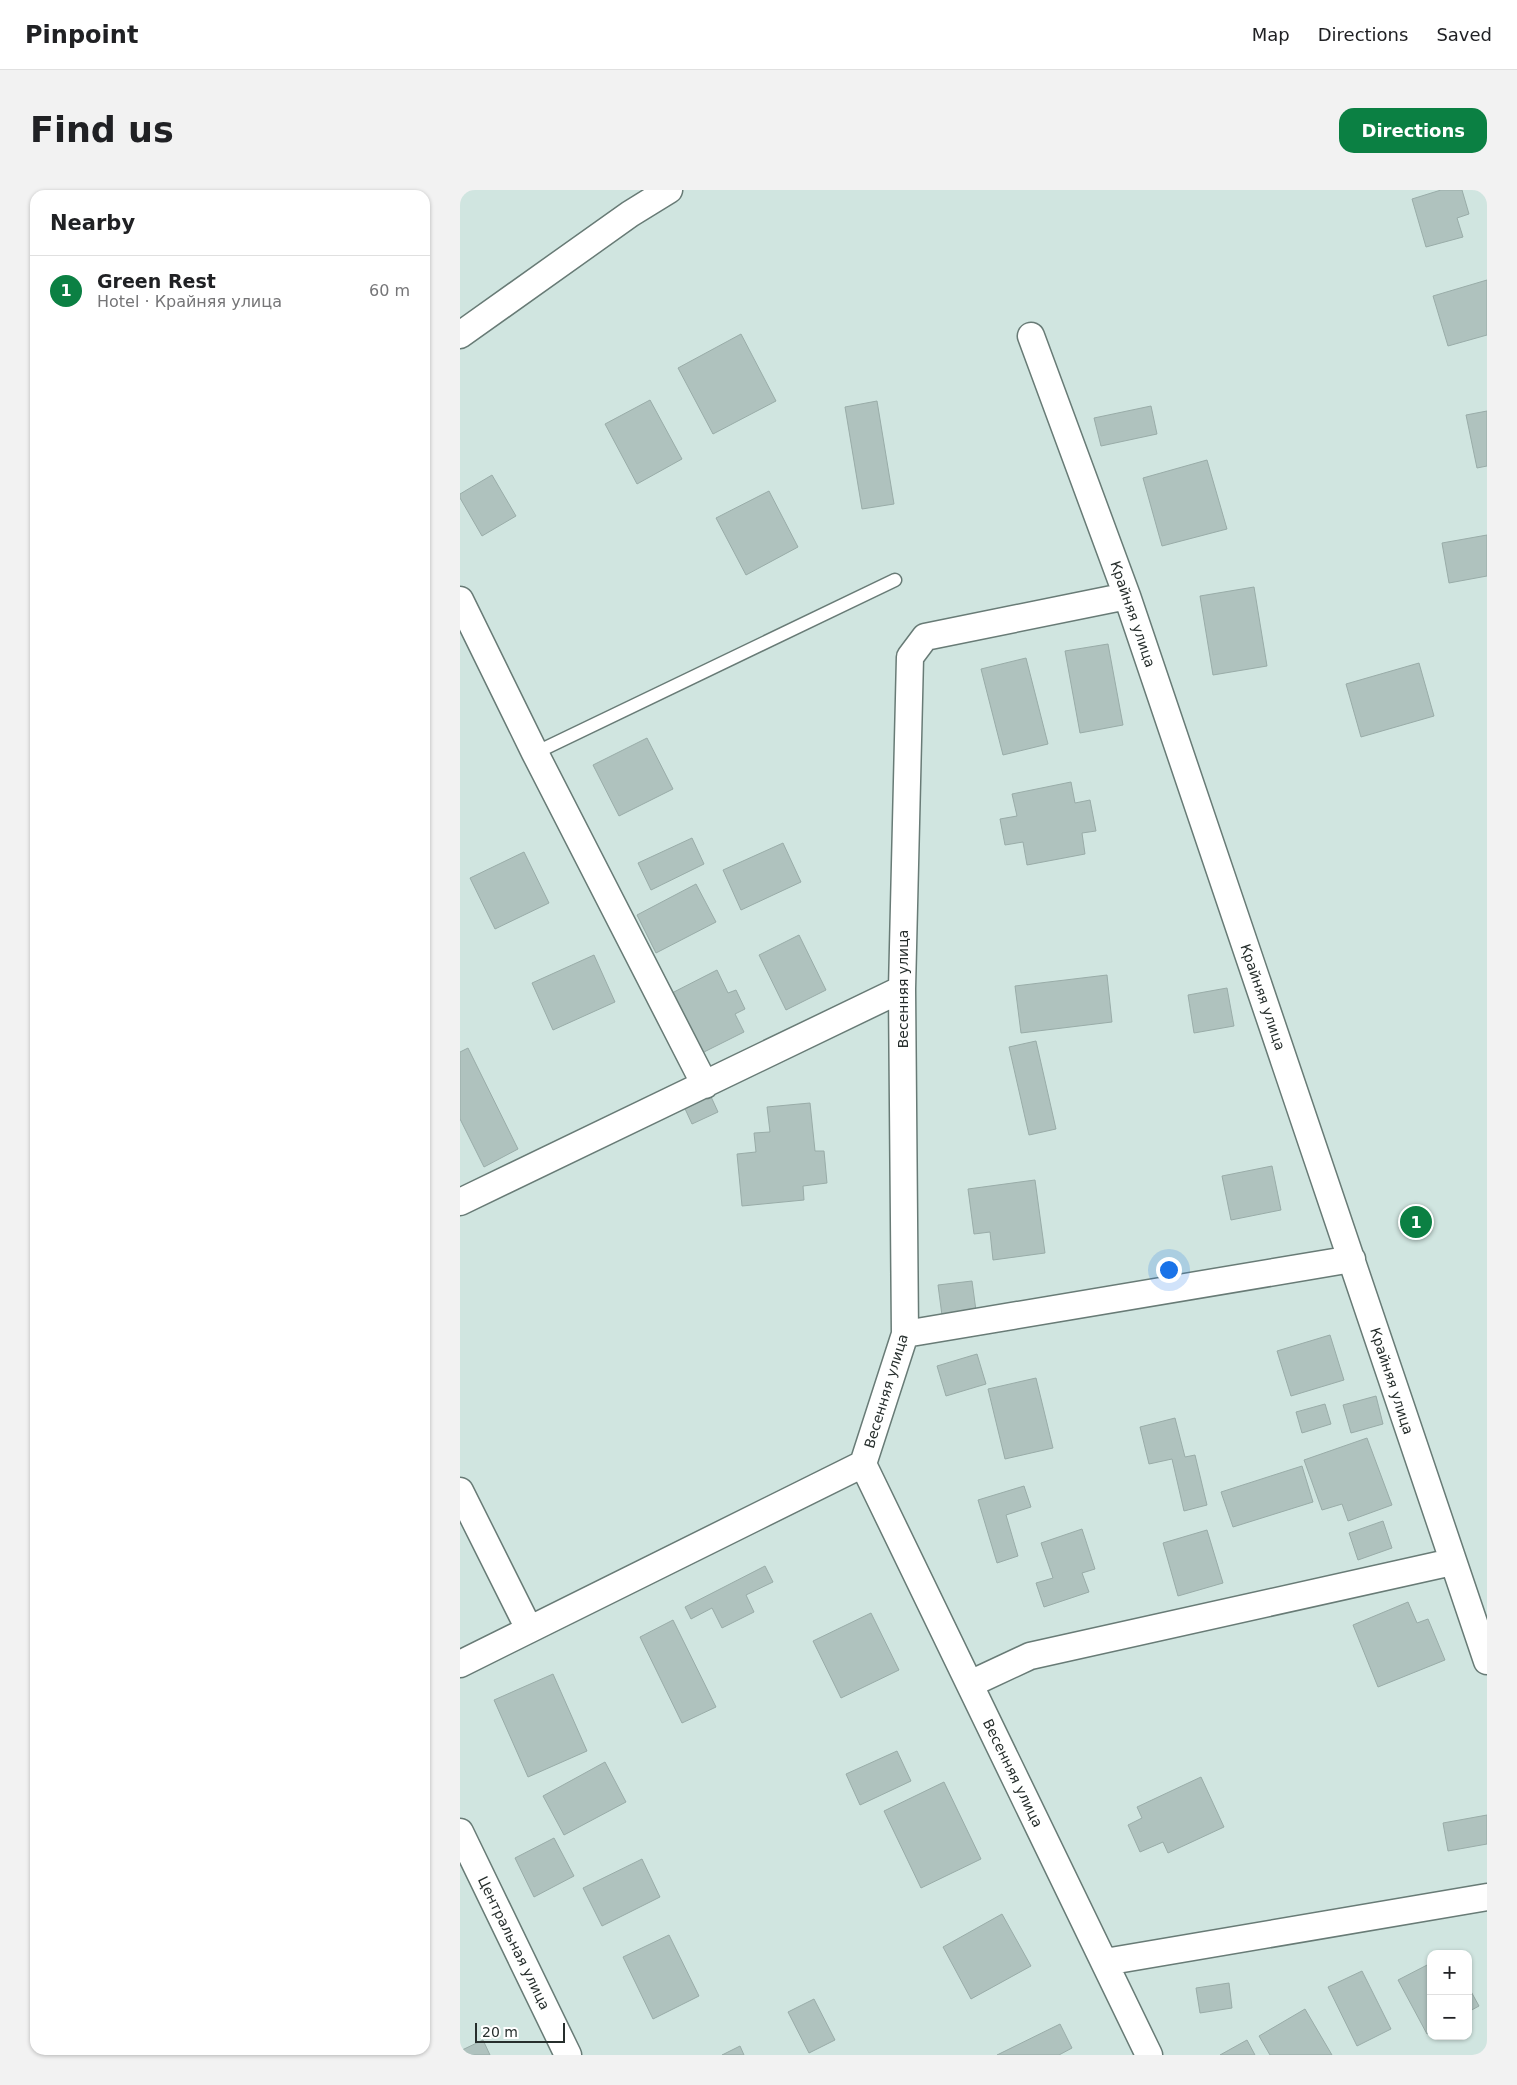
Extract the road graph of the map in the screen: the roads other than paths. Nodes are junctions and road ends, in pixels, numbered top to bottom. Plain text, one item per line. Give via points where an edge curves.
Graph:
1 (669, 190) edge
2 (460, 335) edge
3 (1031, 336) dead end
4 (895, 580) dead end
5 (1127, 596) junction
6 (460, 600) edge
7 (535, 753) junction
8 (902, 989) junction
9 (705, 1085) junction
10 (460, 1202) edge
11 (1352, 1260) junction
12 (906, 1334) junction
13 (863, 1464) junction
14 (460, 1491) edge
15 (1452, 1562) junction
16 (529, 1629) junction
17 (1487, 1661) edge
18 (460, 1664) edge
19 (970, 1684) junction
20 (460, 1832) edge
21 (1487, 1897) edge
22 (1104, 1962) junction
23 (568, 2055) edge
24 (1148, 2055) edge

1 - 2 street via 630,214
3 - 5 street, Крайняя улица
4 - 7 lane
5 - 8 street, Весенняя улица via 925,637 910,657
5 - 11 street, Крайняя улица
6 - 7 street
7 - 9 street
8 - 9 street
8 - 12 street, Весенняя улица
9 - 10 street
11 - 12 street
11 - 15 street, Крайняя улица
12 - 13 street, Весенняя улица
13 - 16 street
13 - 19 street, Весенняя улица
14 - 16 street
15 - 17 street, Крайняя улица
15 - 19 street via 1030,1656
16 - 18 street
19 - 22 street, Весенняя улица
20 - 23 street, Центральная улица
21 - 22 street
22 - 24 street, Весенняя улица

